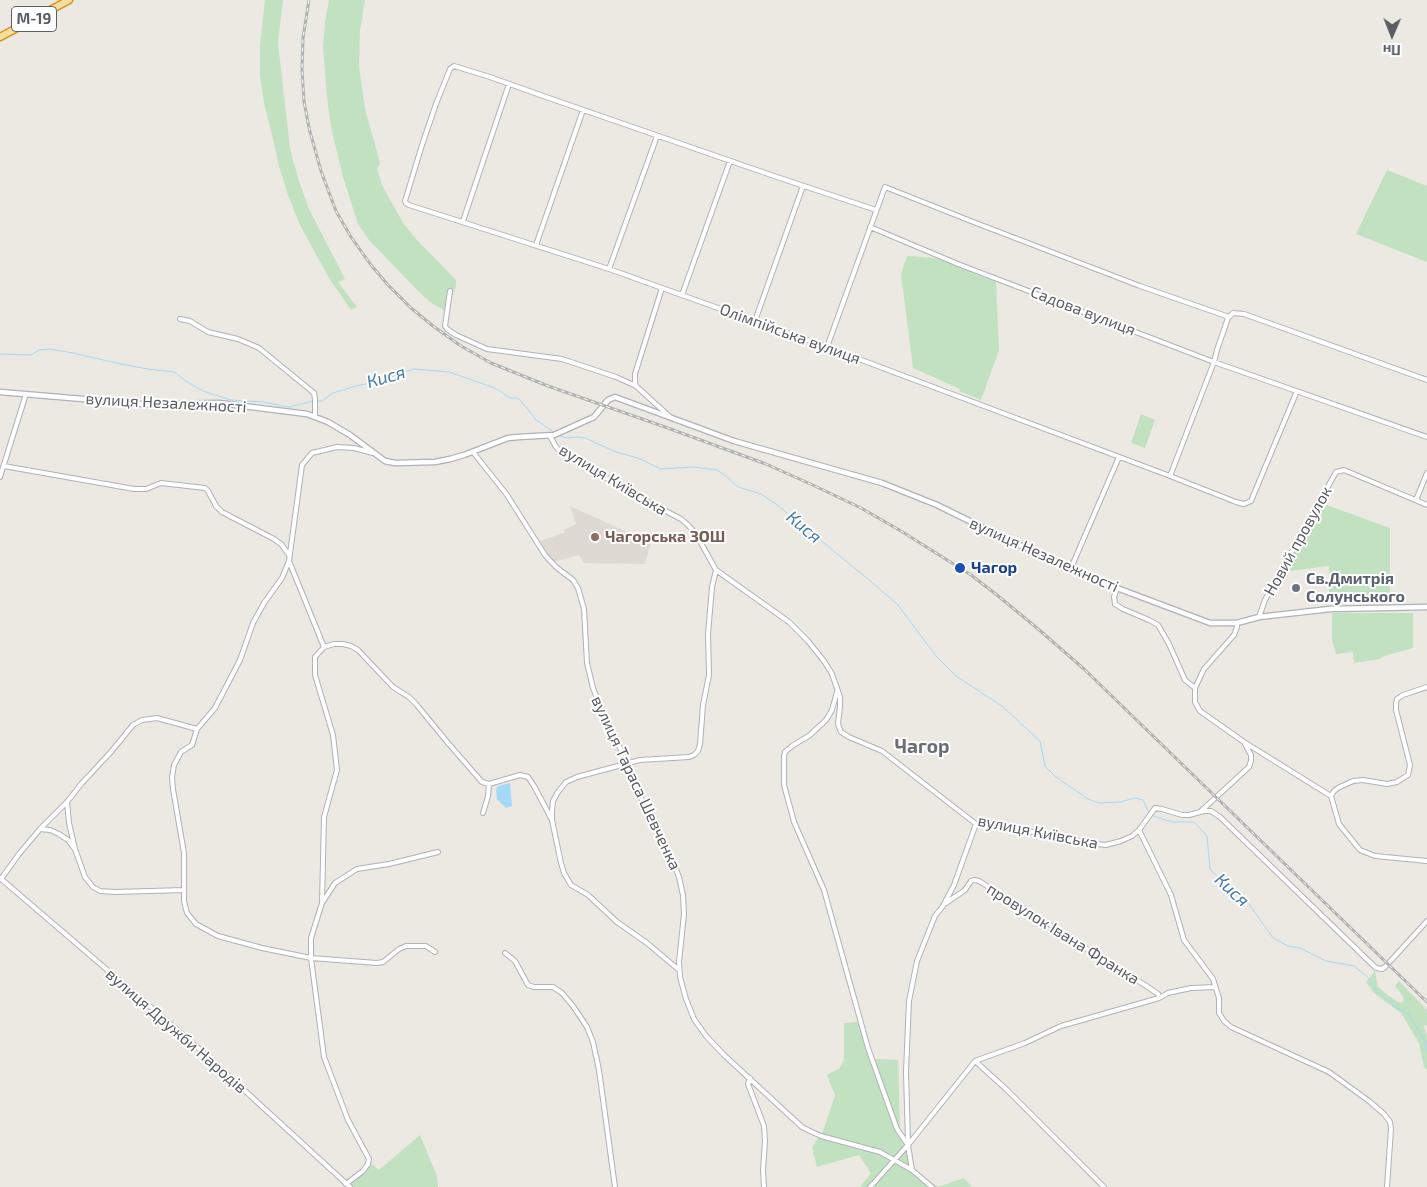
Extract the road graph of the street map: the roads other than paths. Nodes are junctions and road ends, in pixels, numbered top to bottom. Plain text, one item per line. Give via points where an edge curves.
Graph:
1 (69, 0) edge
2 (0, 37) edge
3 (508, 84) junction
4 (583, 110) junction
5 (657, 136) junction
6 (730, 161) junction
7 (803, 186) junction
8 (876, 210) junction
9 (463, 221) junction
10 (870, 227) junction
11 (536, 245) junction
12 (609, 269) junction
13 (662, 288) junction
14 (450, 291) dead end
15 (682, 295) junction
16 (1229, 317) junction
17 (180, 319) dead end
18 (755, 322) junction
19 (827, 346) junction
20 (1214, 362) junction
21 (1427, 380) edge
22 (636, 386) junction
23 (1297, 391) junction
24 (0, 392) edge
25 (26, 394) junction
26 (315, 416) junction
27 (671, 418) junction
28 (552, 435) junction
29 (1427, 437) edge
30 (473, 452) junction
31 (377, 455) junction
32 (1119, 457) junction
33 (4, 466) junction
34 (1427, 473) edge
35 (1170, 476) junction
36 (0, 477) edge
37 (1416, 500) junction
38 (1427, 505) edge
39 (289, 558) junction
40 (1071, 568) junction
41 (716, 570) junction
42 (1117, 588) junction
43 (1427, 607) edge
44 (1259, 617) junction
45 (1237, 623) junction
46 (324, 647) junction
47 (1427, 687) edge
48 (1194, 688) junction
49 (837, 690) junction
50 (197, 729) junction
51 (1244, 742) junction
52 (627, 764) junction
53 (489, 784) junction
54 (1331, 796) junction
55 (67, 802) junction
56 (1201, 811) junction
57 (483, 813) dead end
58 (552, 820) junction
59 (976, 824) junction
60 (40, 829) junction
61 (1139, 830) junction
62 (76, 849) junction
63 (438, 852) dead end
64 (1427, 861) edge
65 (1, 881) edge
66 (184, 890) junction
67 (322, 902) junction
68 (942, 906) junction
69 (1427, 920) edge
70 (435, 952) dead end
71 (505, 953) dead end
72 (311, 958) junction
73 (679, 970) junction
74 (1215, 986) junction
75 (1159, 998) junction
76 (975, 1061) junction
77 (750, 1078) junction
78 (908, 1145) junction
79 (894, 1160) junction
80 (912, 1170) junction
81 (348, 1185) edge
82 (615, 1187) edge
83 (764, 1187) edge
84 (870, 1187) edge
85 (932, 1187) edge
86 (1104, 1187) edge
87 (1387, 1187) edge

1 - 2 highway, М-19
3 - 4 street
3 - 9 street
3 - 9 street, Олімпійська вулиця via 453,66 428,128 406,203
4 - 5 street
4 - 11 street
5 - 6 street
5 - 12 street
6 - 7 street
6 - 15 street
7 - 8 street
7 - 18 street
8 - 10 street
8 - 16 street via 885,187 1131,283
9 - 11 street, Олімпійська вулиця
10 - 19 street
10 - 20 street, Садова вулиця
11 - 12 street, Олімпійська вулиця
12 - 13 street, Олімпійська вулиця
13 - 15 street, Олімпійська вулиця
13 - 22 street via 635,374
14 - 22 street via 446,328 467,340 491,350 570,361
15 - 18 street, Олімпійська вулиця
16 - 20 street
16 - 21 street via 1234,313 1244,314
17 - 26 street via 208,332 256,346 314,393
18 - 19 street, Олімпійська вулиця
19 - 32 street, Олімпійська вулиця
20 - 23 street, Садова вулиця
20 - 35 street
22 - 27 street
23 - 29 street, Садова вулиця
23 - 35 street, Олімпійська вулиця via 1251,501 1244,504 1236,502
24 - 25 street, вулиця Незалежності
25 - 26 street, вулиця Незалежності via 149,404 219,403
25 - 33 street
26 - 31 street, вулиця Незалежності
27 - 28 street, вулиця Незалежності via 613,397 596,415
27 - 40 street, вулиця Незалежності via 734,441 882,483
28 - 30 street, вулиця Незалежності via 513,437
28 - 41 street, вулиця Київська via 556,447 563,454 686,523 696,534
30 - 31 street, вулиця Незалежності via 443,461 401,463 388,462
30 - 52 street, вулиця Тараса Шевченка via 507,495 545,554 578,588 591,683
31 - 39 street via 337,447 312,453 302,465
32 - 35 street, Олімпійська вулиця
32 - 40 street
33 - 36 street
33 - 39 street via 134,489 146,489 160,483 205,488 222,512 281,544
34 - 37 street
37 - 38 street, Новий провулок
37 - 44 street, Новий провулок via 1344,470 1336,472 1265,600
39 - 46 street
39 - 50 street via 284,574 253,623 240,660 215,708
40 - 42 street, вулиця Незалежності
41 - 49 street, вулиця Київська via 799,632 824,661
41 - 52 street via 708,634 709,675 699,749 689,757
42 - 45 street, вулиця Незалежності via 1210,623
42 - 48 street via 1115,604 1158,625 1185,680
43 - 44 street, вулиця Незалежності via 1330,609
44 - 45 street, вулиця Незалежності
45 - 48 street via 1234,635 1204,669
46 - 53 street via 334,644 354,646 393,687 413,700 481,780
46 - 67 street via 316,656 315,675 334,735 337,770 324,817
47 - 54 street via 1400,696 1396,703 1410,765 1408,775 1389,784 1356,780 1338,788
48 - 51 street via 1195,702 1200,711
49 - 59 street, вулиця Київська via 840,703 838,726 842,733 882,751
49 - 78 street via 826,720 785,752 784,785 794,822 824,890 868,1048 897,1128
50 - 55 street via 157,718 134,724
50 - 66 street via 192,746 178,755 172,774 184,853
51 - 54 street
51 - 56 street via 1251,755 1249,767
52 - 58 street via 566,782 553,801
52 - 73 street, вулиця Тараса Шевченка via 680,882 684,914
53 - 57 street
53 - 58 street via 528,776
54 - 64 street via 1338,824 1360,850 1375,856
55 - 60 street
55 - 62 street
56 - 61 street, вулиця Київська via 1182,815 1160,808 1153,810
56 - 69 street via 1211,811 1220,817 1378,969 1385,967
58 - 73 street via 561,863 571,885 588,895
59 - 61 street, вулиця Київська via 993,823 1100,845 1122,842
59 - 68 street via 954,885
60 - 62 street via 59,834
60 - 65 street
61 - 74 street via 1171,895 1184,940
62 - 66 street via 90,885 98,890
63 - 67 street via 355,870 335,883
65 - 81 street, вулиця Дружби Народів via 196,1046
66 - 72 street via 185,908 190,918 206,931 233,941
67 - 72 street via 311,938
68 - 75 street, провулок Івана Франка via 965,890 971,881 978,881 1145,985
68 - 78 street via 917,962 908,1001
70 - 72 street via 427,947 406,946 377,963
71 - 82 street via 514,961 529,986 553,987 562,993 587,1027 599,1070
72 - 81 street via 324,1057 348,1120 369,1159 366,1169
73 - 77 street, вулиця Тараса Шевченка via 694,1020 724,1055
74 - 75 street via 1179,990
74 - 87 street via 1219,1014 1227,1024 1329,1072 1384,1114 1391,1129
75 - 76 street via 1061,1026
76 - 78 street
76 - 86 street
77 - 79 street, вулиця Тараса Шевченка via 796,1122 810,1131 880,1152
77 - 83 street via 748,1084 764,1126
78 - 79 street
78 - 80 street
79 - 80 street, вулиця Тараса Шевченка
79 - 84 street
80 - 85 street, вулиця Тараса Шевченка

